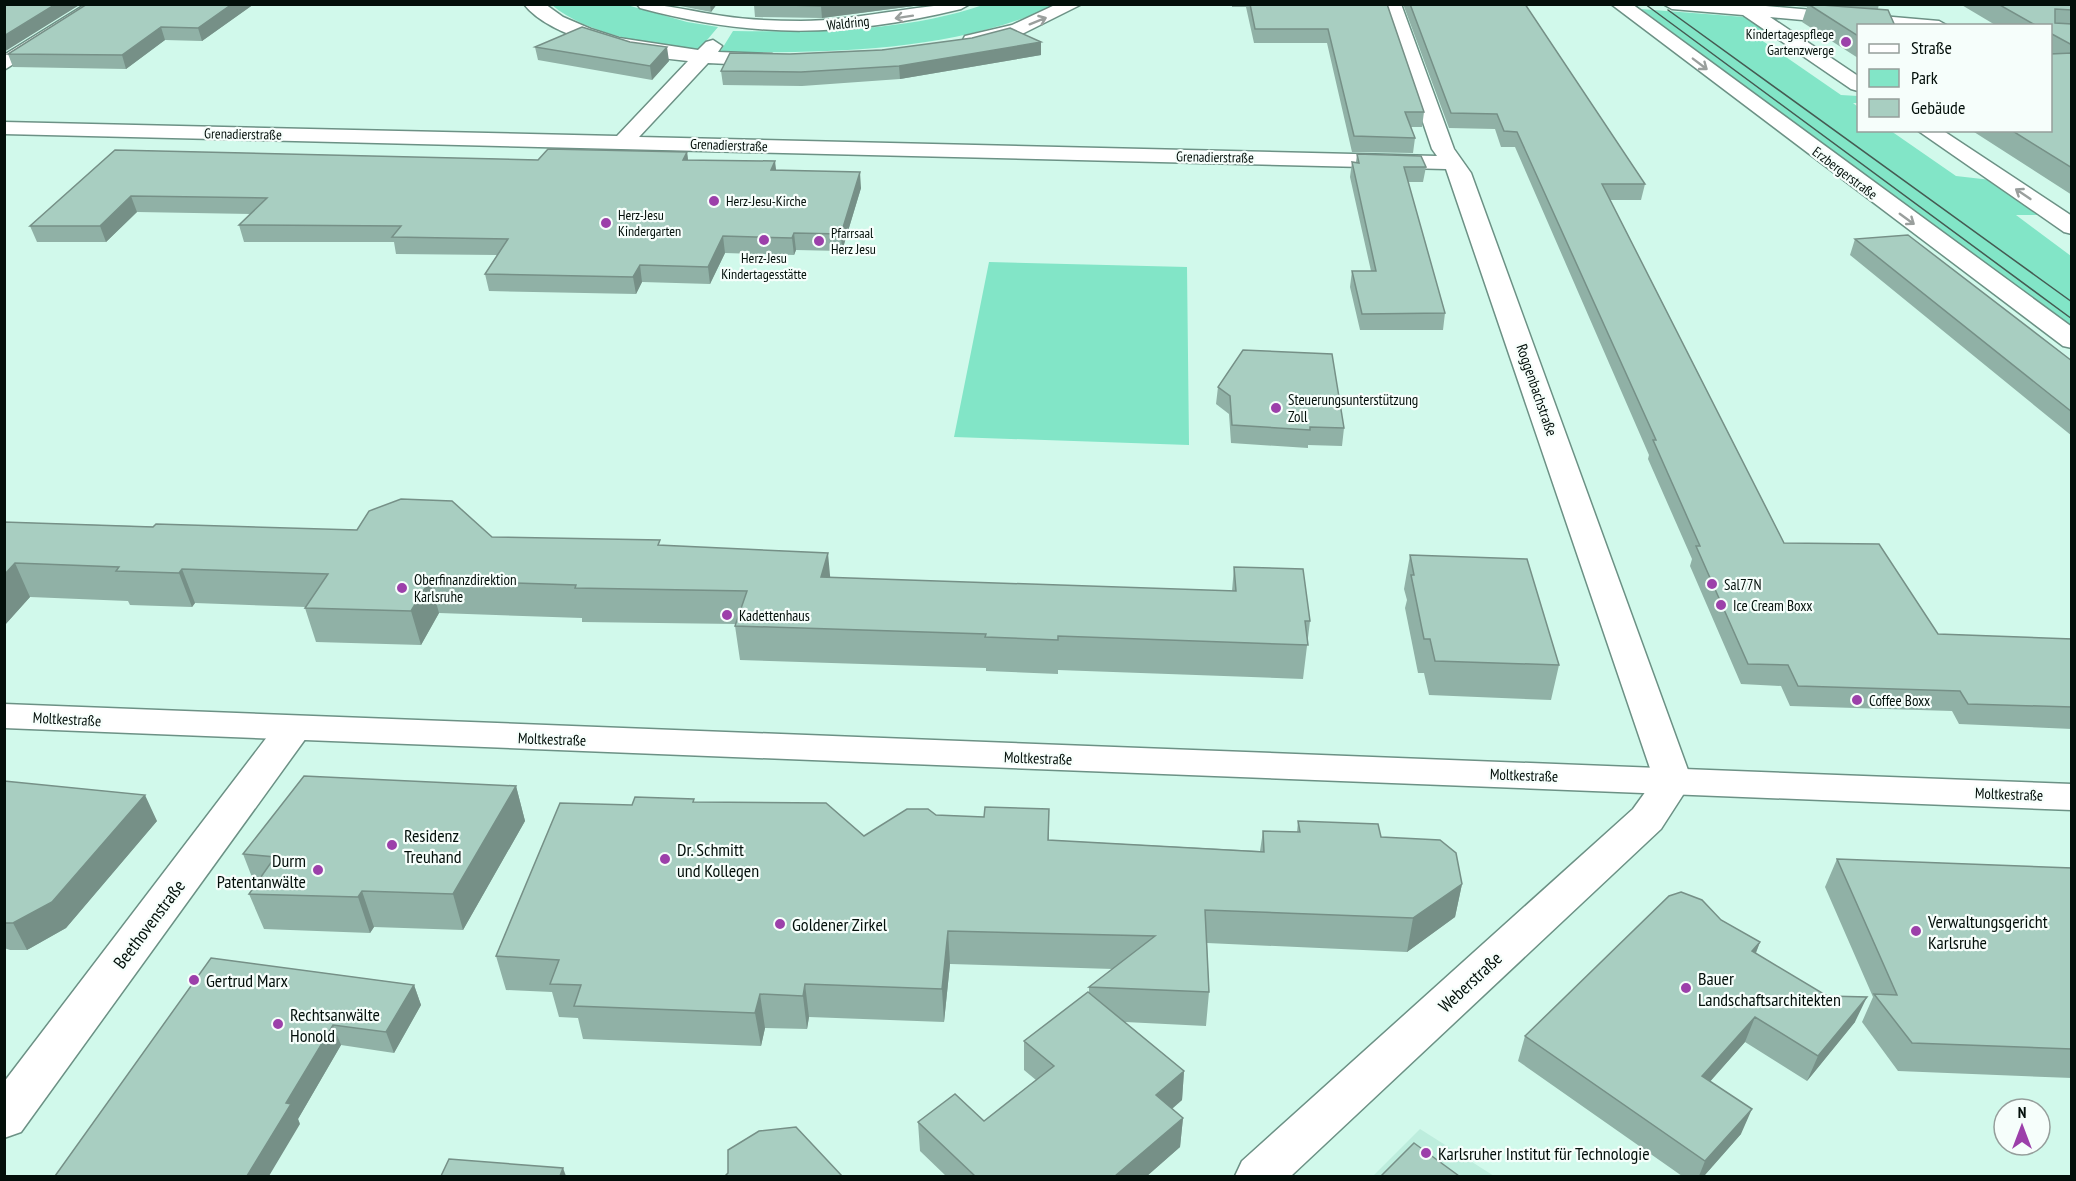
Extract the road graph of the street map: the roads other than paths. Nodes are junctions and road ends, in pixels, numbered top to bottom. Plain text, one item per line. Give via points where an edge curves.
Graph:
1 (99, 4) edge
2 (533, 4) edge
3 (646, 4) edge
4 (962, 4) edge
5 (1073, 4) edge
6 (1392, 4) edge
7 (1620, 4) edge
8 (1672, 4) edge
9 (1743, 8) edge
10 (733, 24) junction
11 (1918, 24) edge
12 (954, 45) edge
13 (702, 58) junction
14 (790, 60) edge
15 (4, 64) edge
16 (1857, 84) edge
17 (4, 128) edge
18 (1930, 132) edge
19 (624, 141) junction
20 (1454, 163) junction
21 (2072, 227) edge
22 (2072, 340) edge
23 (4, 716) edge
24 (293, 729) junction
25 (1673, 780) junction
26 (2072, 797) edge
27 (4, 1118) edge
28 (1259, 1176) edge

1 - 15 street
2 - 13 street via 544,14 580,31 636,48
3 - 10 street, Waldring via 683,16
4 -> 10 street, Waldring via 931,13 827,26
12 -> 5 street via 1018,30
6 - 20 street, Roggenbachstraße via 1443,149
7 -> 22 street, Erzbergerstraße
8 - 9 street
9 - 11 street
9 - 16 street
10 - 13 street
13 - 14 street
13 - 19 street
17 - 19 street, Grenadierstraße
21 -> 18 street
19 - 20 street, Grenadierstraße
20 - 25 street, Roggenbachstraße
23 - 24 street, Moltkestraße
24 - 25 street, Moltkestraße
24 - 27 street, Beethovenstraße
25 - 26 street, Moltkestraße
25 - 28 street, Weberstraße via 1647,819

